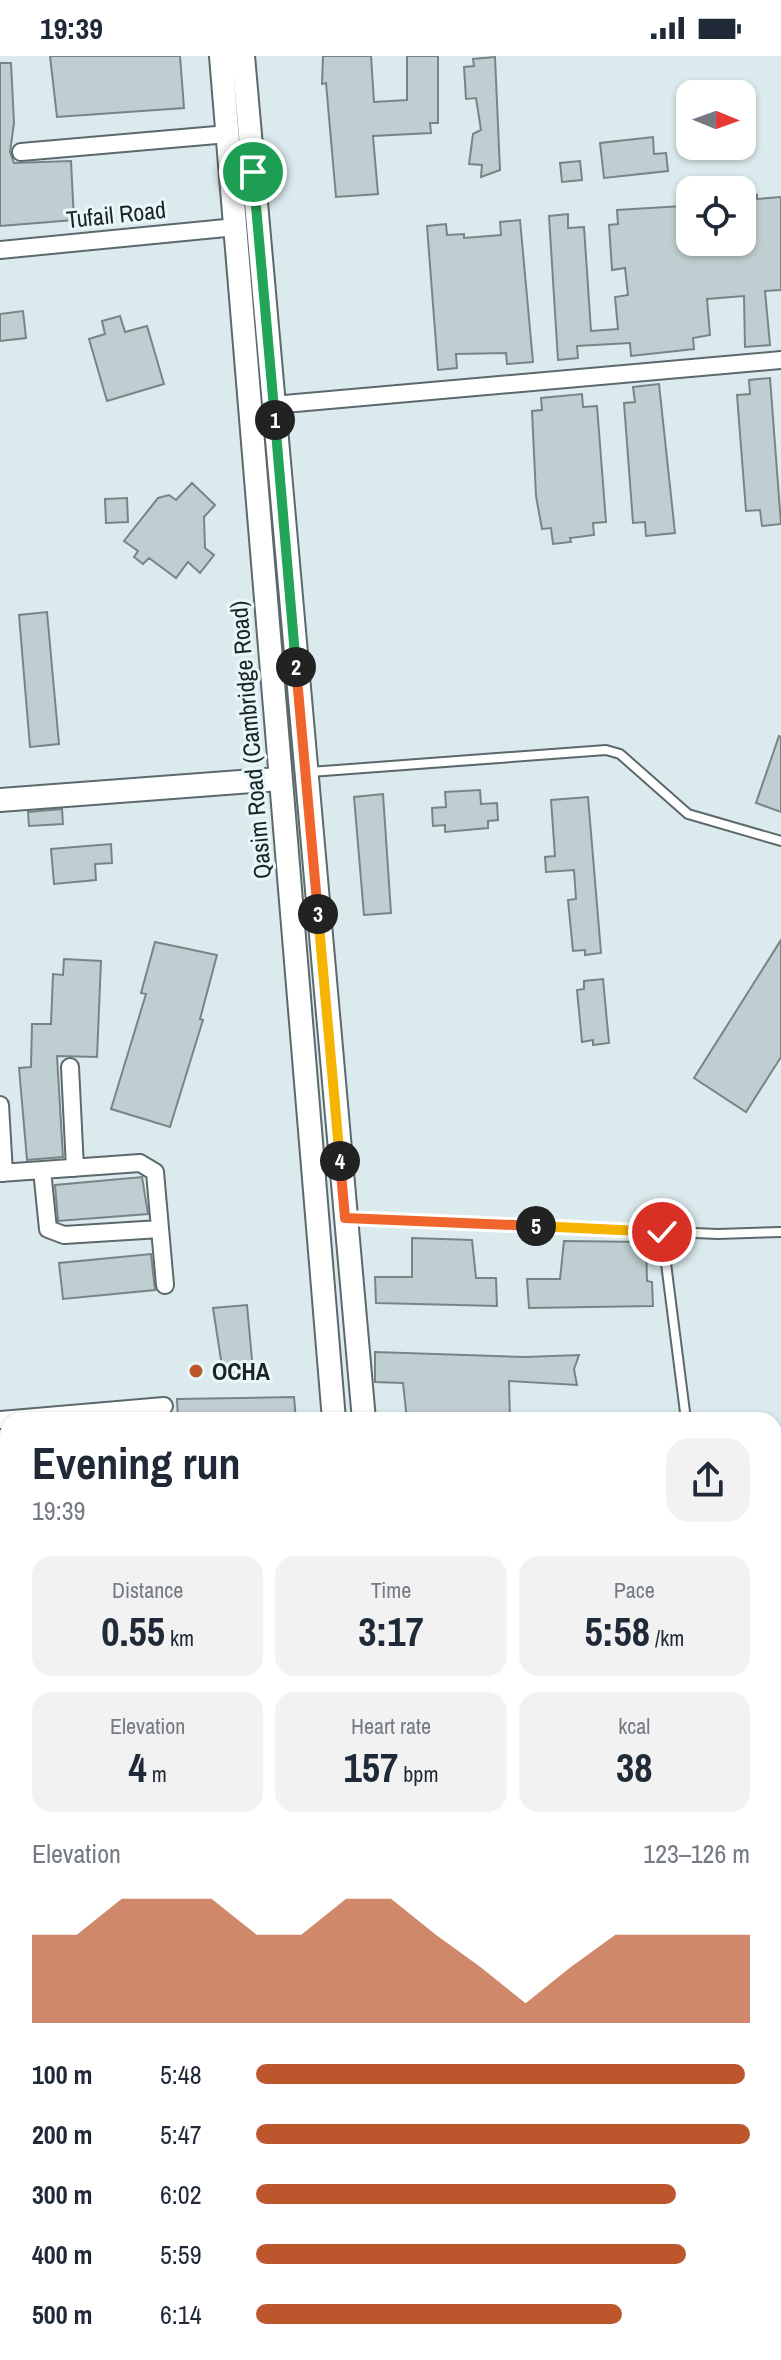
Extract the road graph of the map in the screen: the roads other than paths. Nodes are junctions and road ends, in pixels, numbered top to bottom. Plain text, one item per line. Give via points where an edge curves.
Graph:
1 (221, 56) edge
2 (243, 56) edge
3 (228, 134) junction
4 (21, 152) dead end
5 (236, 227) junction
6 (0, 250) edge
7 (781, 360) edge
8 (273, 405) junction
9 (305, 772) junction
10 (279, 779) junction
11 (0, 800) edge
12 (781, 841) edge
13 (70, 1067) dead end
14 (0, 1105) edge
15 (75, 1168) junction
16 (42, 1170) junction
17 (2, 1173) edge
18 (345, 1218) junction
19 (160, 1229) junction
20 (662, 1232) junction
21 (781, 1232) edge
22 (165, 1285) dead end
23 (164, 1406) dead end
24 (94, 1412) edge
25 (333, 1412) edge
26 (363, 1412) edge
27 (685, 1412) edge

1 - 3 main road, Qasim Road (Cambridge Road)
2 - 8 main road
3 - 4 street
3 - 5 main road, Qasim Road (Cambridge Road)
5 - 6 street, Tufail Road
5 - 10 main road, Qasim Road (Cambridge Road)
7 - 8 street
8 - 9 main road
9 - 12 lane via 606,750 620,754 688,814
9 - 18 main road
10 - 11 main road
10 - 25 main road, Qasim Road (Cambridge Road)
13 - 15 street
14 - 17 street
15 - 16 street
15 - 19 street via 149,1166 155,1172
16 - 17 street
16 - 19 street via 48,1229 64,1235
18 - 20 lane
18 - 26 main road
19 - 22 street
20 - 21 lane
20 - 27 lane
23 - 24 street

